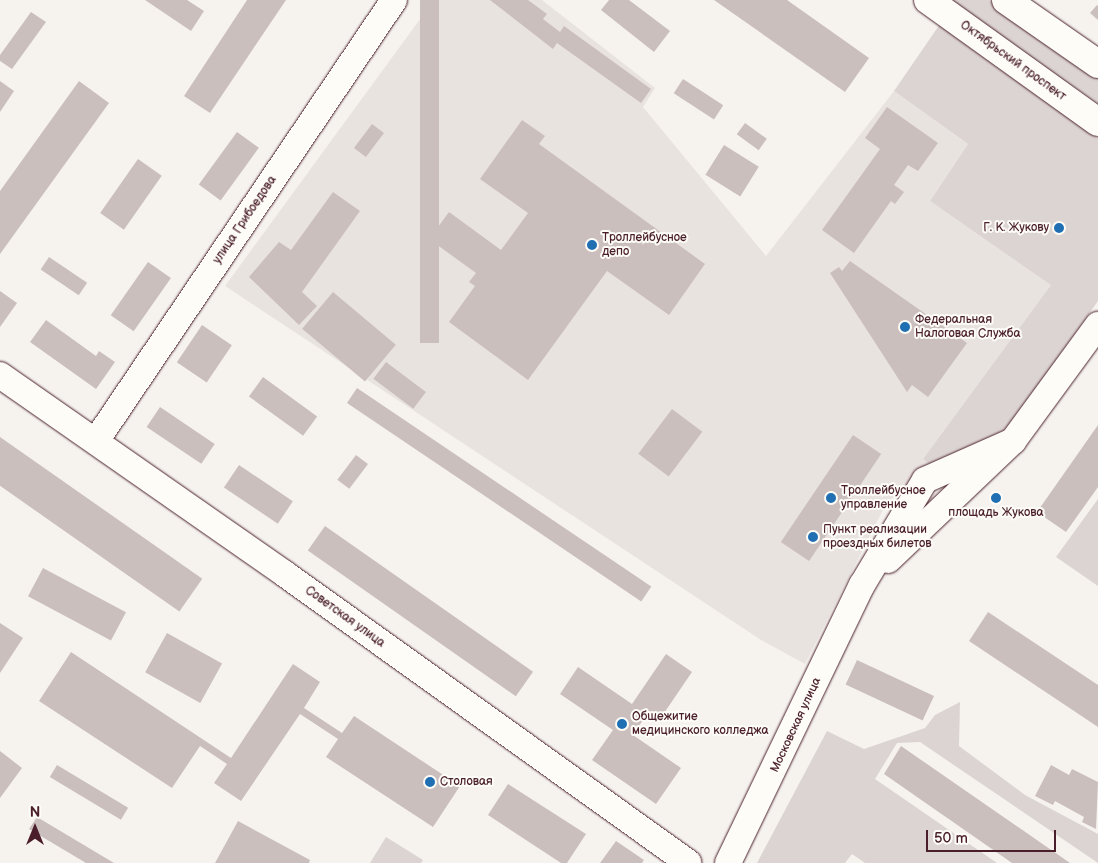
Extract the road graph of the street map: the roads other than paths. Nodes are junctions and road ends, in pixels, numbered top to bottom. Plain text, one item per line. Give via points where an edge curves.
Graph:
1 (394, 0) edge
2 (928, 0) edge
3 (1006, 0) edge
4 (1098, 64) edge
5 (1098, 122) edge
6 (1098, 325) edge
7 (0, 375) edge
8 (96, 440) junction
9 (688, 863) edge
10 (728, 863) edge

1 - 8 street, улица Грибоедова
2 - 5 main road, Октябрьский проспект
3 - 4 main road
6 - 10 street, Московская улица via 1013,441 925,480 862,585
7 - 8 street, Советская улица
8 - 9 street, Советская улица

